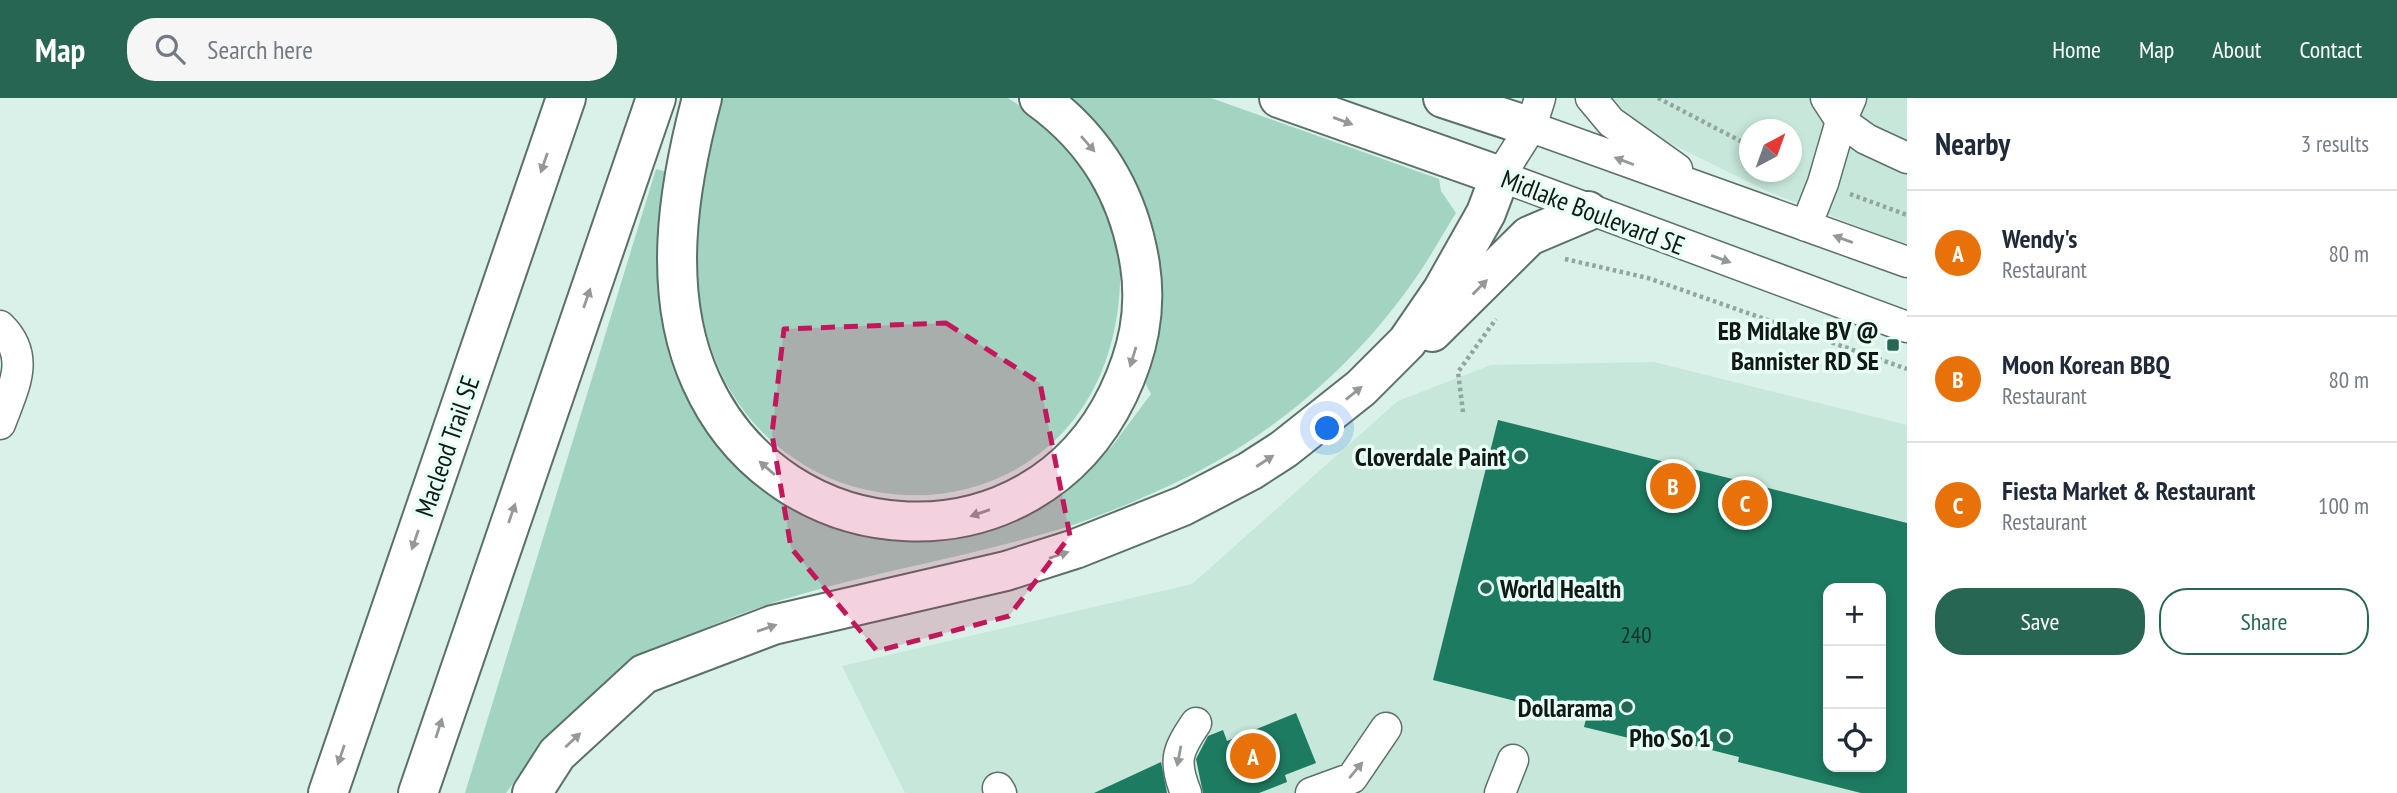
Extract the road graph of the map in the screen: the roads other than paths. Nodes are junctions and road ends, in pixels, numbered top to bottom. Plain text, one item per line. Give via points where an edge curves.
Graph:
1 (566, 98) edge
2 (656, 98) edge
3 (702, 98) edge
4 (1038, 98) edge
5 (1279, 98) edge
6 (1443, 98) edge
7 (1591, 98) edge
8 (1839, 106) edge
9 (1524, 111) edge
10 (1907, 158) edge
11 (1500, 176) junction
12 (1711, 193) junction
13 (1588, 211) junction
14 (1806, 226) junction
15 (1907, 262) edge
16 (0, 326) edge
17 (1907, 327) edge
18 (1407, 342) junction
19 (0, 424) edge
20 (1196, 723) dead end
21 (1386, 728) dead end
22 (1513, 760) dead end
23 (328, 793) edge
24 (418, 793) edge
25 (532, 793) edge
26 (1186, 793) edge
27 (1311, 793) edge
28 (1500, 793) edge

1 -> 23 main road, Macleod Trail SE
24 -> 2 main road
4 -> 3 main road via 1070,124 1102,160 1127,207 1144,288 1138,341 1107,418 1060,469 1027,493 977,515 918,523 861,517 811,499 786,484 729,430 701,381 683,318 678,256 687,154
5 -> 11 main road, Midlake Boulevard SE
6 - 9 main road
7 - 12 street via 1611,122
8 - 10 street via 1866,139
8 - 14 street via 1823,183
9 - 11 street
12 -> 9 street
11 - 13 street, Midlake Boulevard SE
11 - 18 main road via 1486,213
12 - 14 street
13 -> 17 street, Midlake Boulevard SE
18 -> 13 main road via 1437,330 1529,236
15 -> 14 street
16 - 19 street via 12,338 20,361
25 -> 18 main road via 557,754 645,674 773,625 1006,571 1148,521 1218,488 1283,449 1361,388
20 -> 26 street via 1181,746 1177,770
27 -> 21 street via 1352,778
22 - 28 street

